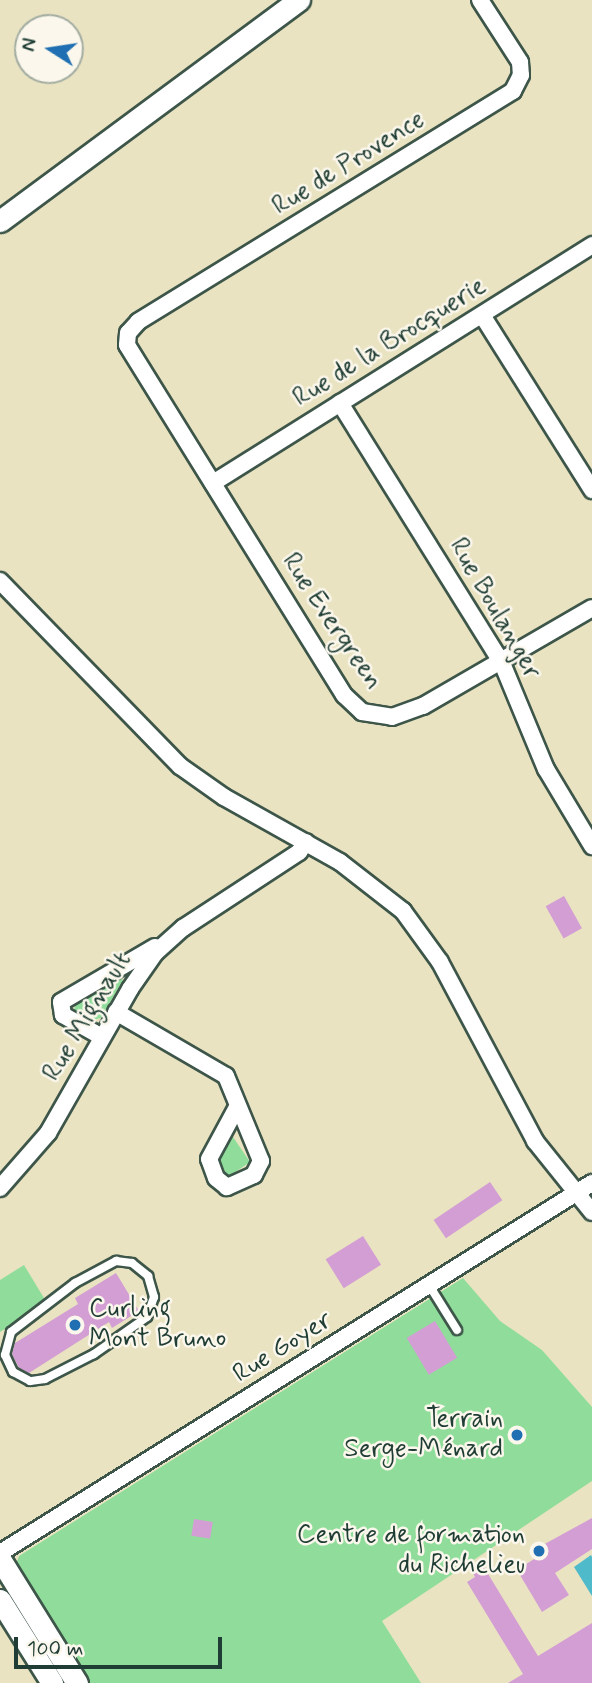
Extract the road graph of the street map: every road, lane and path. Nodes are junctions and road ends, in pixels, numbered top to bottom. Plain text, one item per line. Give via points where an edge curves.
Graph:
1 (299, 0) edge
2 (480, 0) edge
3 (0, 221) edge
4 (592, 245) edge
5 (482, 315) junction
6 (126, 338) joint
7 (341, 403) junction
8 (213, 483) junction
9 (592, 490) edge
10 (0, 581) edge
11 (592, 608) edge
12 (502, 663) junction
13 (306, 842) junction
14 (592, 846) edge
15 (167, 941) junction
16 (116, 1012) junction
17 (102, 1037) junction
18 (236, 1109) dead end
19 (592, 1183) edge
20 (0, 1188) edge
21 (576, 1193) junction
22 (592, 1212) edge
23 (429, 1285) junction
24 (457, 1330) dead end
25 (94, 1354) joint
26 (0, 1553) edge
27 (0, 1559) edge
28 (0, 1600) edge
29 (52, 1683) edge
30 (77, 1683) edge

1 - 3 street
2 - 6 street, Rue de Provence via 520,62 521,75 513,91 138,322
4 - 5 street, Rue de la Brocquerie
5 - 7 street, Rue de la Brocquerie
5 - 9 street
6 - 8 street, Rue Evergreen via 138,366
7 - 8 street, Rue de la Brocquerie
7 - 12 street, Rue Boulanger
8 - 12 street, Rue Evergreen via 356,709 380,718 398,716
10 - 13 street via 170,758 224,797
11 - 12 street, Rue Evergreen
12 - 14 street, Rue Boulanger via 546,769
13 - 15 street, Rue Mignault via 299,852
13 - 21 street via 377,889 418,929 526,1127
15 - 16 street, Rue Mignault
15 - 17 street via 61,1002 63,1015
16 - 17 street, Rue Mignault
16 - 18 street via 220,1070 231,1084
17 - 20 street, Rue Mignault via 48,1133
19 - 21 street, Rue Goyer
21 - 22 street
21 - 23 street, Rue Goyer
23 - 24 lane
23 - 26 street, Rue Goyer
25 - 25 lane via 133,1330 152,1307 151,1281 132,1263 116,1261 98,1268 15,1328 5,1345 10,1368 30,1381 45,1379
27 - 30 street
28 - 29 street

